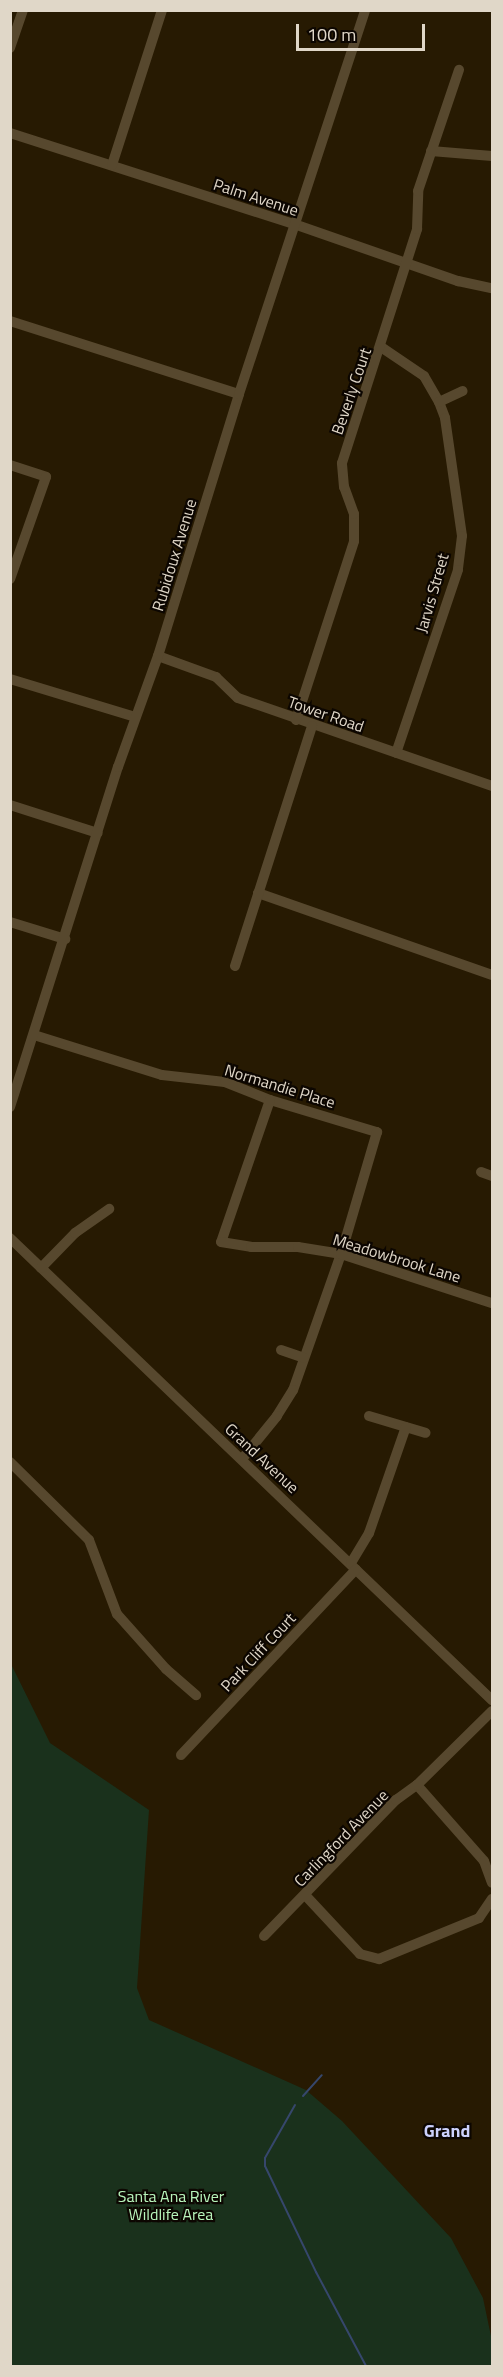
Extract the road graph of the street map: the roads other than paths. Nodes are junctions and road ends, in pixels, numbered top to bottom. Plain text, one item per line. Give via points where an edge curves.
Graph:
1 (23, 10) edge
2 (162, 10) edge
3 (365, 10) edge
4 (10, 48) edge
5 (459, 70) dead end
6 (10, 134) edge
7 (431, 151) junction
8 (492, 156) edge
9 (112, 165) junction
10 (294, 224) junction
11 (407, 263) junction
12 (492, 288) edge
13 (10, 321) edge
14 (381, 347) junction
15 (463, 391) dead end
16 (239, 394) junction
17 (439, 402) junction
18 (10, 465) edge
19 (10, 579) edge
20 (158, 656) junction
21 (10, 679) edge
22 (135, 717) junction
23 (296, 720) junction
24 (312, 726) junction
25 (396, 753) junction
26 (492, 786) edge
27 (10, 805) edge
28 (98, 833) junction
29 (258, 893) junction
30 (10, 921) edge
31 (64, 939) junction
32 (235, 966) dead end
33 (492, 975) edge
34 (34, 1035) junction
35 (270, 1100) junction
36 (10, 1107) edge
37 (481, 1172) dead end
38 (492, 1176) edge
39 (109, 1209) dead end
40 (10, 1238) edge
41 (341, 1254) junction
42 (41, 1268) junction
43 (492, 1303) edge
44 (281, 1350) dead end
45 (304, 1358) junction
46 (369, 1416) dead end
47 (405, 1427) junction
48 (426, 1433) dead end
49 (242, 1459) junction
50 (10, 1462) edge
51 (354, 1566) junction
52 (196, 1695) dead end
53 (492, 1700) edge
54 (492, 1711) edge
55 (181, 1755) dead end
56 (417, 1785) junction
57 (492, 1883) edge
58 (306, 1896) junction
59 (492, 1899) edge
60 (264, 1936) dead end

1 - 4 street
2 - 9 street
3 - 10 street, Rubidoux Avenue
5 - 7 street, Beverly Court
6 - 9 street, Palm Avenue
7 - 8 street
7 - 11 street, Beverly Court via 418,191 417,229
9 - 10 street, Palm Avenue
10 - 11 street, Palm Avenue
10 - 16 street, Rubidoux Avenue
11 - 12 street, Palm Avenue
11 - 14 street, Beverly Court
13 - 16 street
14 - 17 street, Jarvis Street via 424,376
14 - 23 street, Beverly Court via 342,463 344,487 354,514 354,541
15 - 17 street
16 - 20 street, Rubidoux Avenue
17 - 25 street, Jarvis Street via 445,418 462,536 458,570
18 - 19 street via 46,477
20 - 22 street, Rubidoux Avenue
20 - 23 street, Tower Road via 216,677 238,698
21 - 22 street
22 - 28 street, Rubidoux Avenue
23 - 24 street, Tower Road
24 - 25 street, Tower Road
24 - 29 street
25 - 26 street, Tower Road
27 - 28 street
28 - 31 street, Rubidoux Avenue
29 - 32 street
29 - 33 street
30 - 31 street
31 - 34 street, Rubidoux Avenue
34 - 35 street, Normandie Place via 162,1075 225,1082
34 - 36 street, Rubidoux Avenue
35 - 41 street, Normandie Place via 377,1132
35 - 41 street, Meadowbrook Lane via 221,1242
37 - 38 street
39 - 42 street via 75,1233
40 - 42 street, Grand Avenue
41 - 43 street, Meadowbrook Lane
41 - 45 street
42 - 49 street, Grand Avenue
44 - 45 street
45 - 49 street via 282,1407
46 - 47 street
47 - 48 street
47 - 51 street, Park Cliff Court
49 - 51 street, Grand Avenue
50 - 52 street via 89,1540 117,1614 166,1669
51 - 53 street, Grand Avenue
51 - 55 street, Park Cliff Court
54 - 56 street, Carlingford Avenue
56 - 57 street via 484,1861
56 - 58 street, Carlingford Avenue via 396,1800
58 - 59 street via 360,1954 379,1959 479,1918
58 - 60 street, Carlingford Avenue

